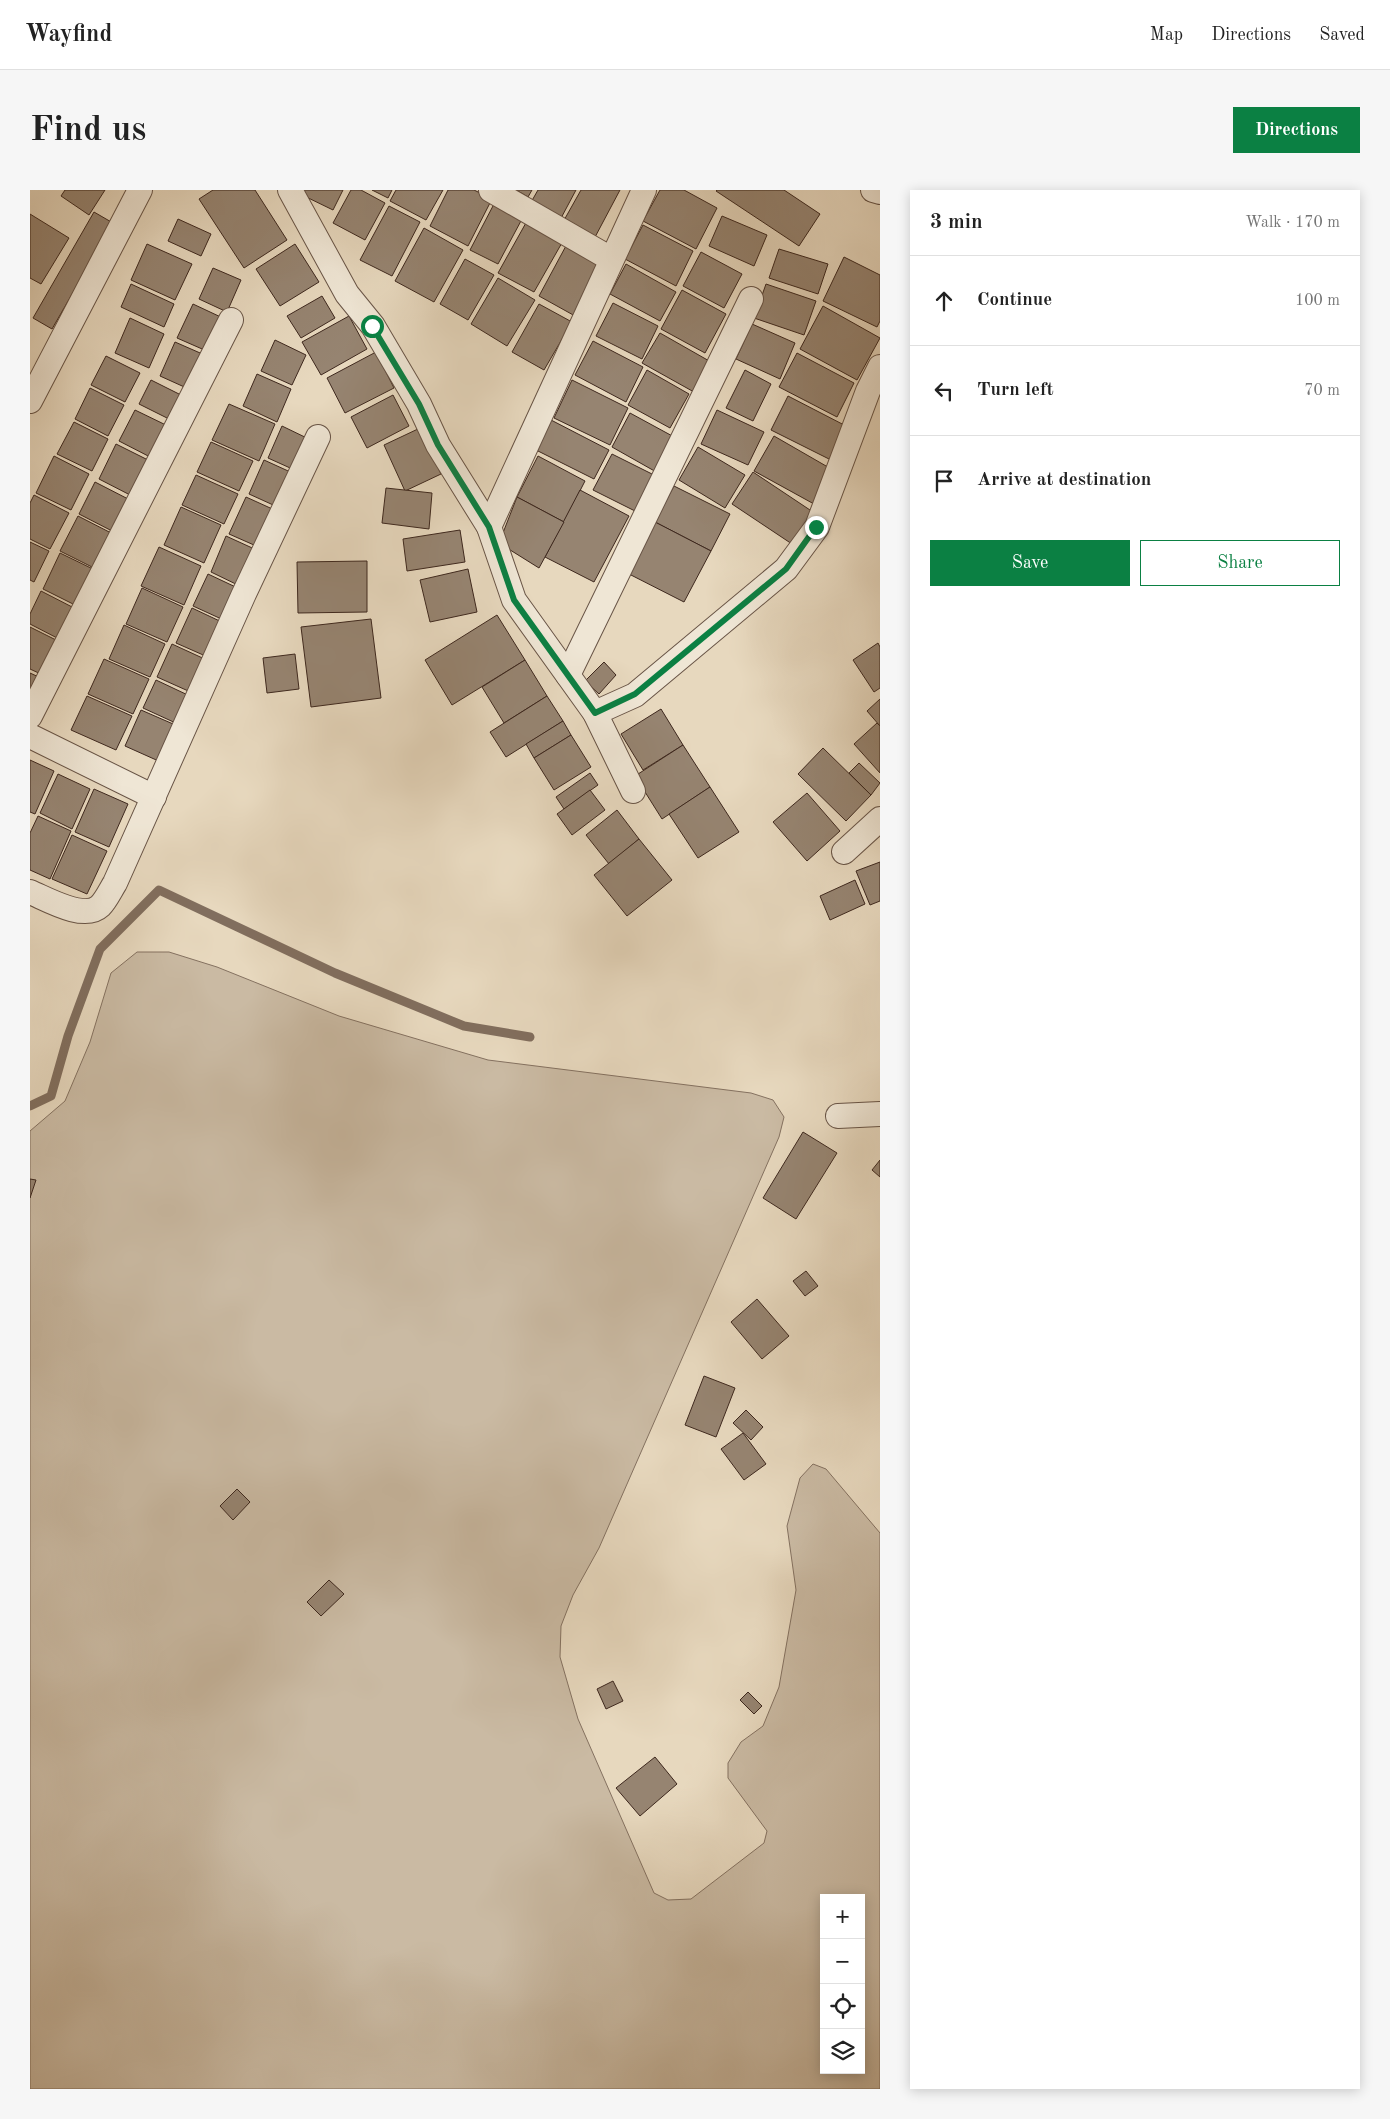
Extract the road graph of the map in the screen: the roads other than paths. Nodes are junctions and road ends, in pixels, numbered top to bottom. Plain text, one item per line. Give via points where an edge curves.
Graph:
1 (140, 190) edge
2 (290, 190) edge
3 (491, 190) edge
4 (644, 190) edge
5 (873, 190) edge
6 (880, 192) edge
7 (611, 258) junction
8 (751, 299) dead end
9 (231, 320) dead end
10 (880, 367) edge
11 (30, 401) edge
12 (318, 437) dead end
13 (489, 527) junction
14 (568, 675) junction
15 (595, 713) junction
16 (30, 716) edge
17 (30, 736) edge
18 (633, 791) dead end
19 (154, 797) junction
20 (880, 819) edge
21 (844, 852) dead end
22 (30, 892) edge
23 (880, 1114) edge
24 (838, 1116) dead end

1 - 11 street
2 - 13 street via 347,294 372,326 419,404 438,445
3 - 7 street
4 - 7 street
5 - 6 street
7 - 13 street
8 - 14 street
9 - 16 street
10 - 15 street via 816,527 786,569 635,694
12 - 19 street
13 - 14 street via 514,600
14 - 15 street
15 - 18 street
17 - 19 street
19 - 22 street via 115,884 99,907 89,912 76,911
20 - 21 street
23 - 24 street

